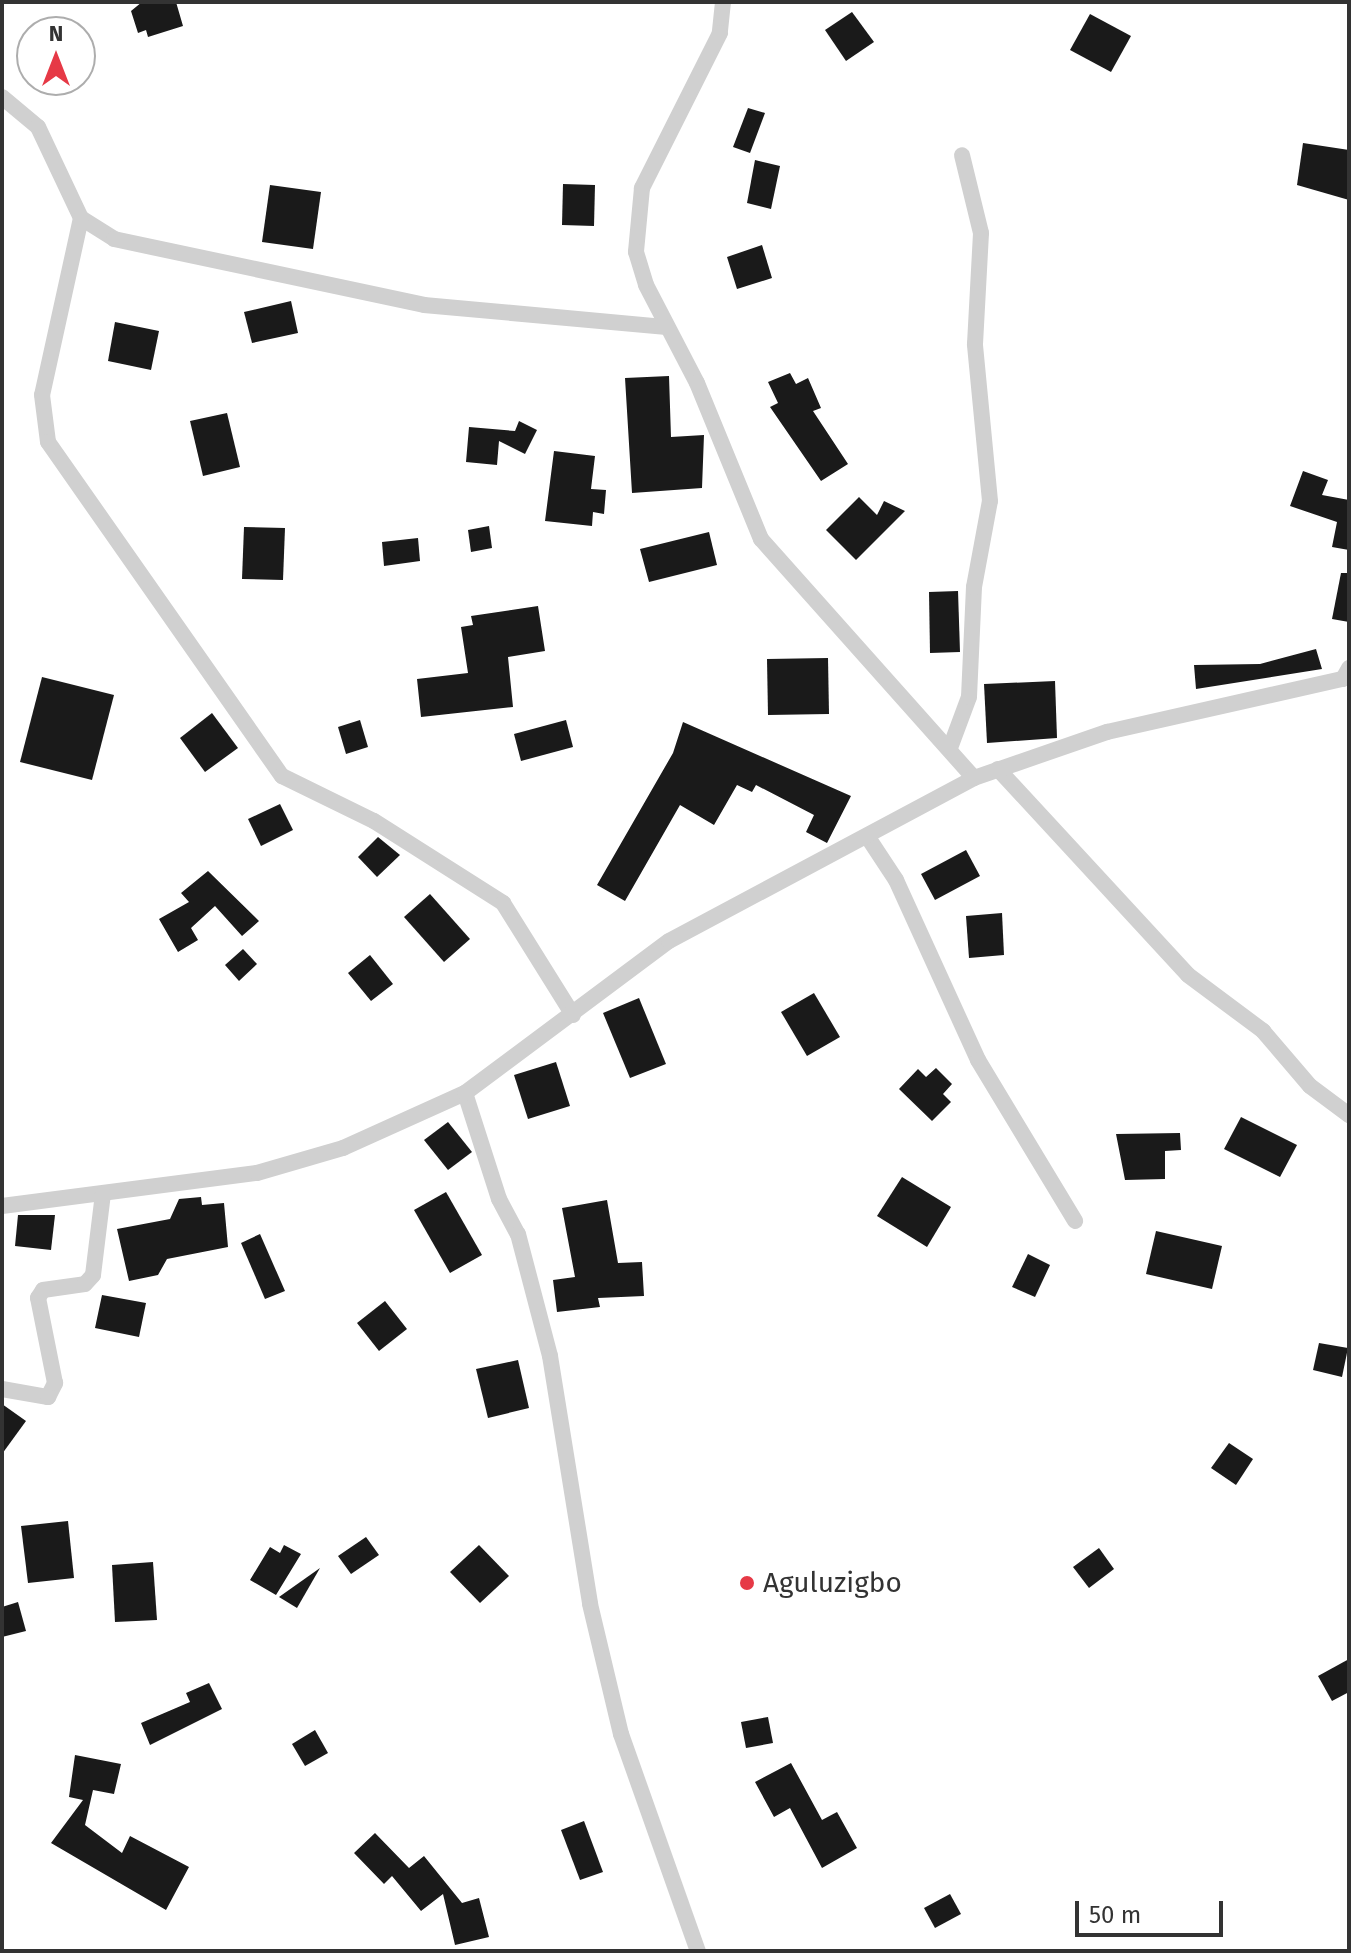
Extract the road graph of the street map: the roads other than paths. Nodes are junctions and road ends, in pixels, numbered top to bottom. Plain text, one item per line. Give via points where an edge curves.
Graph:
1 (723, 2) edge
2 (2, 97) edge
3 (962, 155) dead end
4 (81, 218) junction
5 (664, 327) junction
6 (1347, 675) edge
7 (950, 748) junction
8 (998, 769) junction
9 (974, 778) junction
10 (867, 836) junction
11 (573, 1015) junction
12 (465, 1093) junction
13 (1349, 1115) edge
14 (103, 1194) junction
15 (2, 1206) edge
16 (1075, 1221) dead end
17 (2, 1389) edge
18 (698, 1951) edge

1 - 5 street via 720,33 642,188 636,252
2 - 4 street via 45,136
3 - 7 street via 981,233 975,344 990,501 974,587 969,697
4 - 5 street via 114,239 424,305
4 - 11 street via 42,395 48,442 282,776 374,821 503,903
5 - 7 street via 697,383 761,539
6 - 8 street via 1107,732
7 - 9 street
8 - 9 street
8 - 13 street via 1188,975 1263,1031 1310,1086
9 - 10 street
10 - 11 street via 669,941
10 - 16 street via 896,880 978,1060
11 - 12 street
12 - 14 street via 343,1148 257,1173
12 - 18 street via 499,1199 518,1234 550,1356 590,1604 621,1734
14 - 15 street
14 - 17 street via 93,1275 85,1284 43,1290 38,1298 55,1383 48,1397

